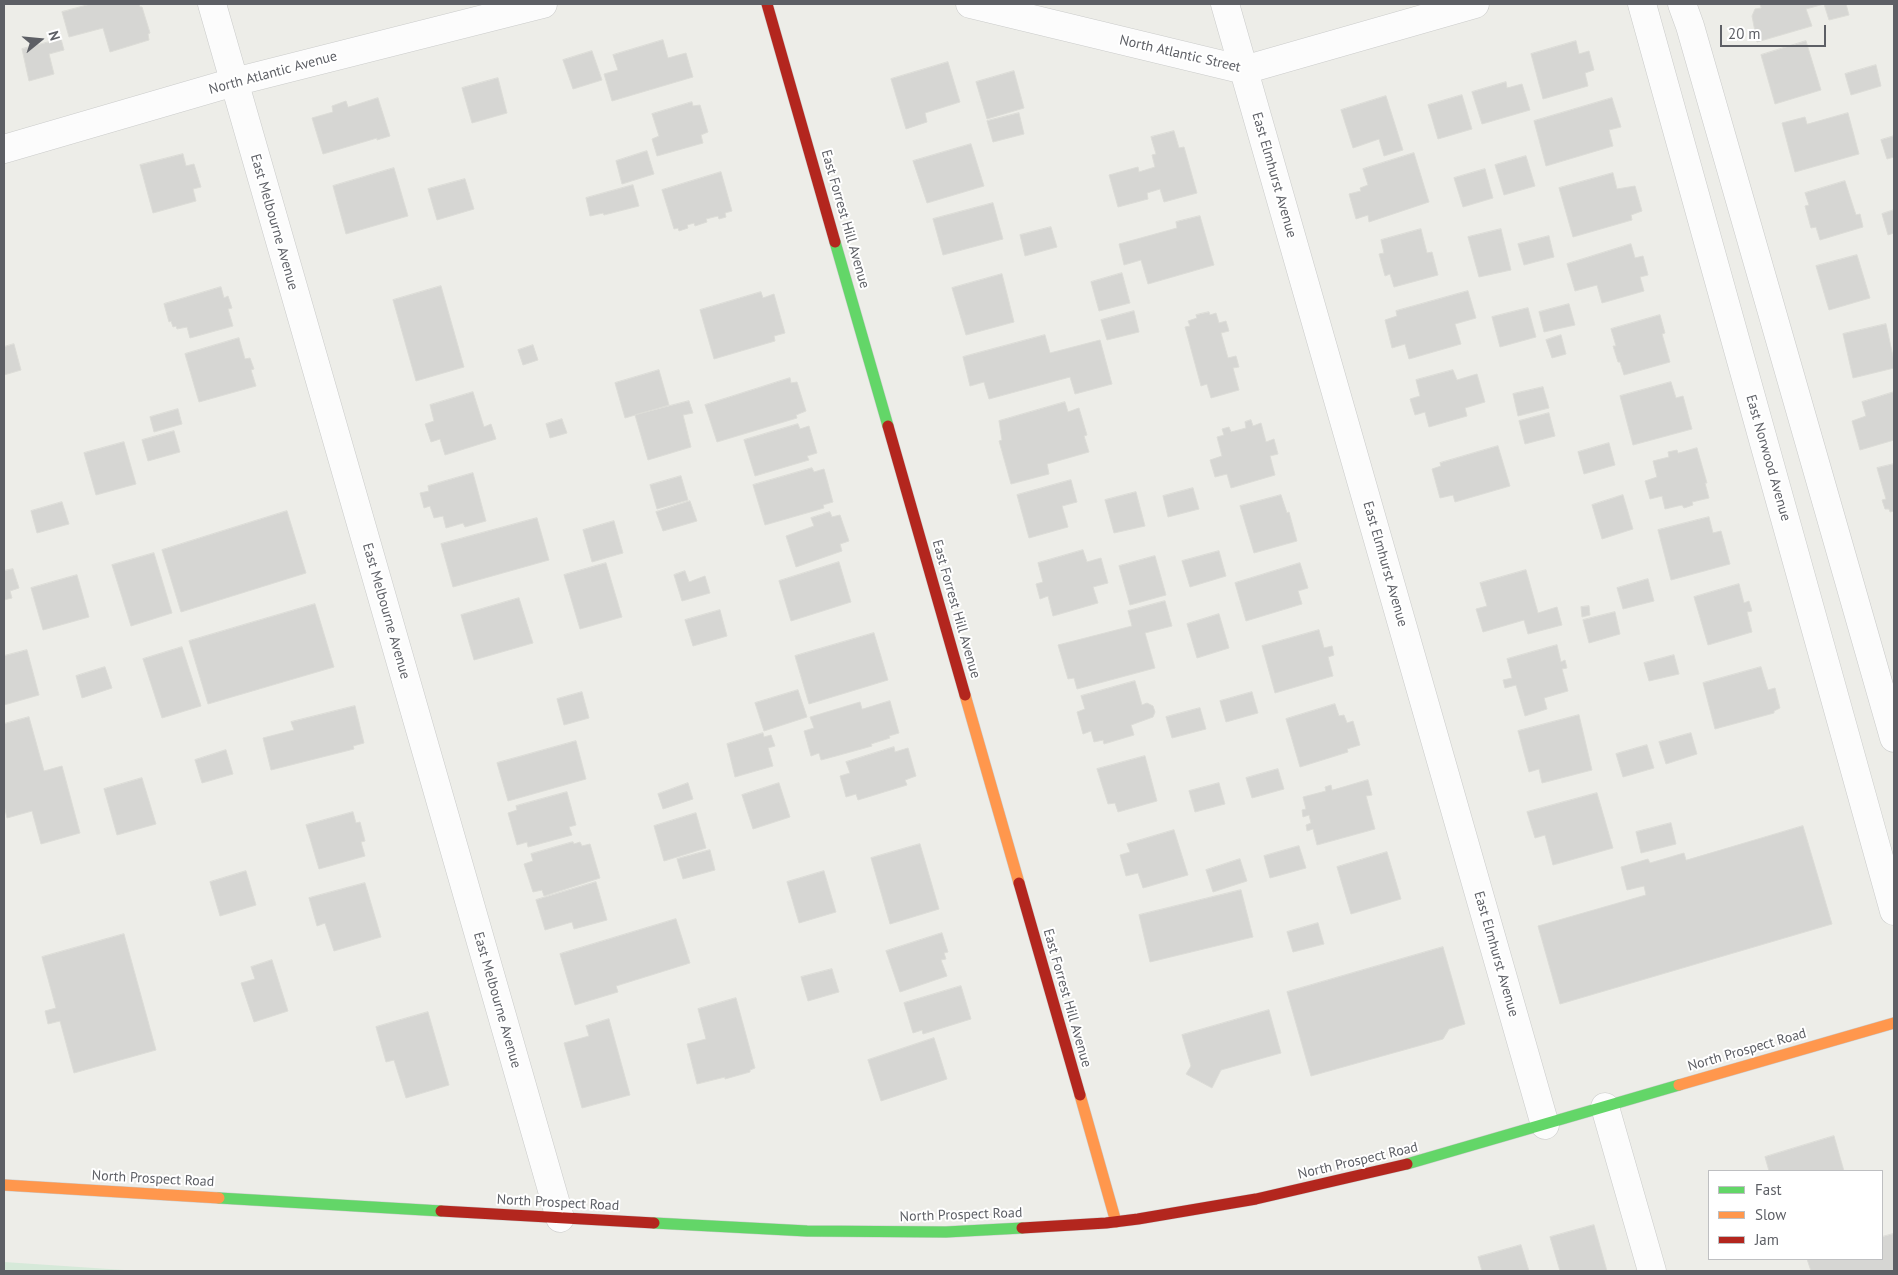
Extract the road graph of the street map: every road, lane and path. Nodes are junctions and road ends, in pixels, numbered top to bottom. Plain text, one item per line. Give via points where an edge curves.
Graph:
1 (212, 4) edge
2 (543, 4) edge
3 (767, 4) edge
4 (970, 4) edge
5 (1225, 4) edge
6 (1475, 4) edge
7 (1642, 4) edge
8 (1682, 4) edge
9 (1244, 70) junction
10 (234, 82) junction
11 (4, 149) edge
12 (1894, 738) edge
13 (1894, 911) edge
14 (1894, 1023) edge
15 (1605, 1107) junction
16 (1545, 1124) junction
17 (4, 1184) edge
18 (560, 1218) junction
19 (1116, 1222) junction
20 (1652, 1271) edge

1 - 10 street, East Melbourne Avenue
2 - 10 street, North Atlantic Avenue
3 - 19 main road, East Forrest Hill Avenue
4 - 9 street, North Atlantic Street
5 - 9 street, East Elmhurst Avenue
6 - 9 street, North Atlantic Street
7 - 13 street, East Norwood Avenue
8 - 12 street
9 - 16 street, East Elmhurst Avenue
10 - 11 street, North Atlantic Avenue
10 - 18 street, East Melbourne Avenue
14 - 15 main road, North Prospect Road
15 - 16 main road, North Prospect Road
15 - 20 street
16 - 19 main road, North Prospect Road via 1426,1160 1311,1188
17 - 18 main road, North Prospect Road
18 - 19 main road, North Prospect Road via 731,1228 890,1232

